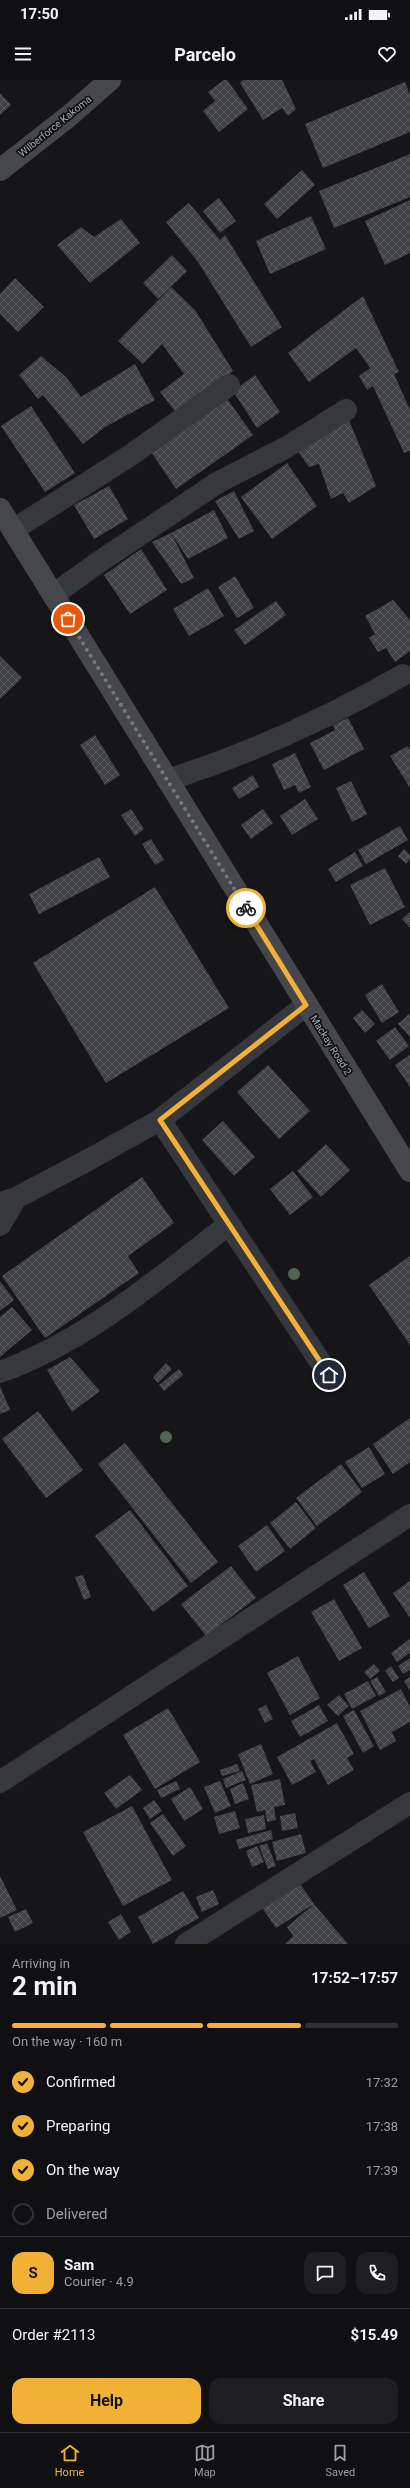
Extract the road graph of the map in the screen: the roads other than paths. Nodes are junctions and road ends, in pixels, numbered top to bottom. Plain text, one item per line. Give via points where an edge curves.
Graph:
1 (110, 80) edge
2 (0, 170) edge
3 (229, 384) dead end
4 (346, 410) dead end
5 (0, 509) edge
6 (13, 530) junction
7 (53, 595) junction
8 (403, 675) dead end
9 (167, 780) junction
10 (306, 1005) junction
11 (160, 1120) junction
12 (410, 1171) edge
13 (8, 1200) edge
14 (229, 1224) junction
15 (0, 1226) edge
16 (0, 1372) edge
17 (329, 1375) dead end
18 (410, 1515) edge
19 (0, 1782) edge
20 (410, 1803) edge
21 (186, 1944) edge

1 - 2 street, Wilberforce Kakoma
3 - 6 street via 131,454
4 - 7 street via 287,447 217,483
5 - 6 street, Mackay Road 2
6 - 7 street, Mackay Road 2
7 - 9 street, Mackay Road 2
8 - 9 street via 275,741
9 - 10 street, Mackay Road 2
10 - 11 street
10 - 12 street, Mackay Road 2
11 - 13 street
11 - 14 street
13 - 15 street
14 - 16 street via 148,1287 91,1327 30,1362
14 - 17 street
18 - 19 street
20 - 21 street

